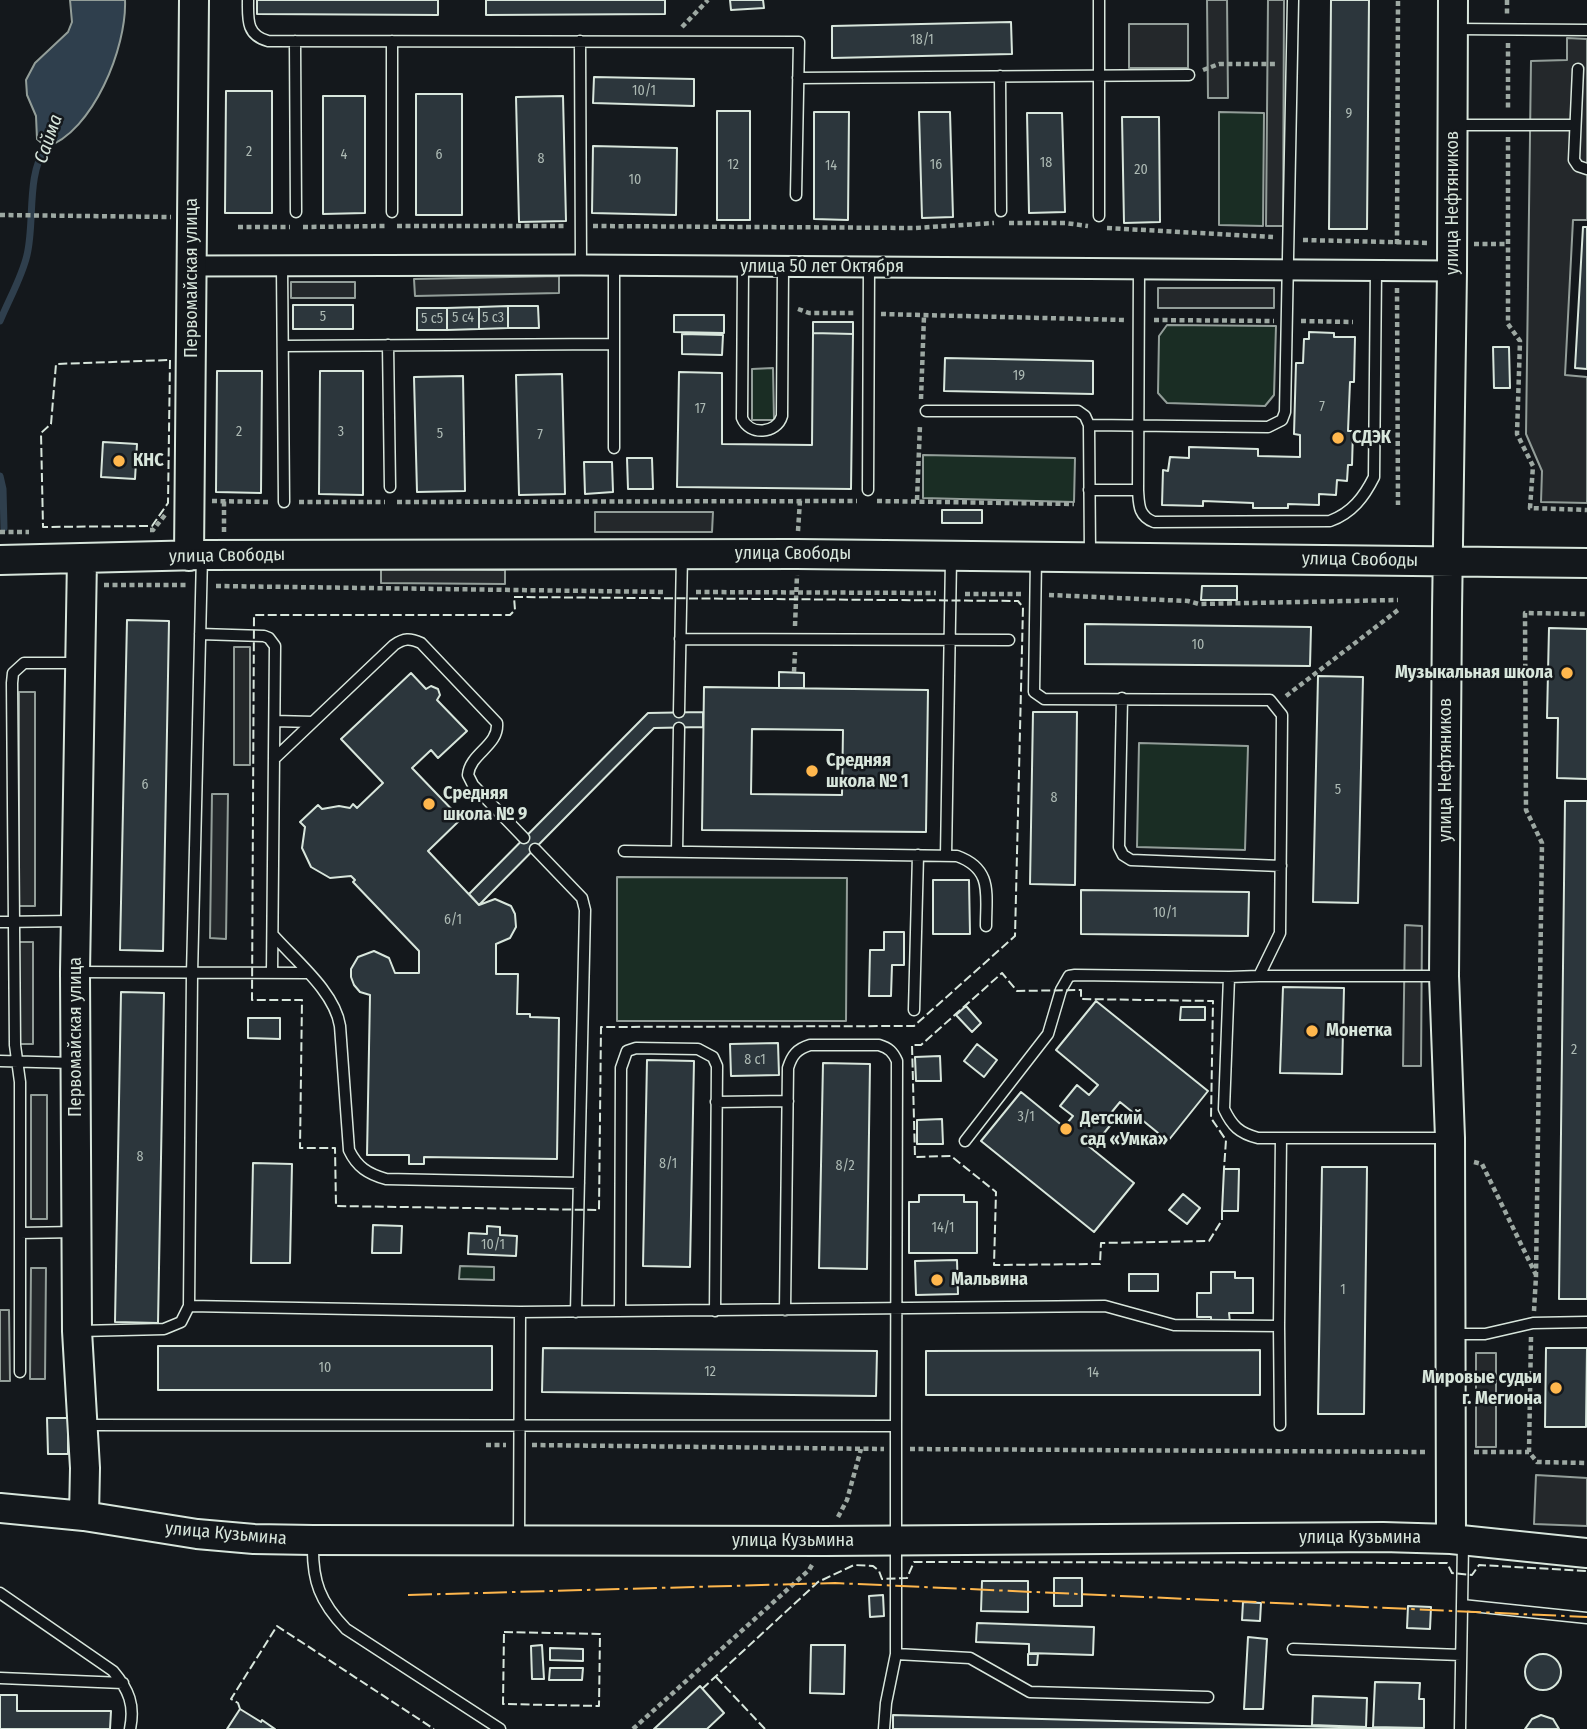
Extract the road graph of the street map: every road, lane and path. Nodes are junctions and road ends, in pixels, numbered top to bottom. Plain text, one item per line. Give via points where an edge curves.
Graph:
1 (194, 0) edge
2 (248, 0) edge
3 (708, 0) edge
4 (1099, 0) edge
5 (1293, 0) edge
6 (1453, 0) edge
7 (1507, 0) edge
8 (1453, 29) junction
9 (1507, 29) junction
10 (1587, 30) edge
11 (295, 41) junction
12 (392, 41) junction
13 (580, 41) junction
14 (670, 41) junction
15 (1292, 64) junction
16 (1578, 69) dead end
17 (1098, 75) junction
18 (1189, 75) joint
19 (1000, 76) junction
20 (798, 78) junction
21 (1453, 125) junction
22 (1508, 125) junction
23 (1575, 125) junction
24 (1587, 169) edge
25 (796, 195) dead end
26 (1002, 211) dead end
27 (296, 212) dead end
28 (393, 212) dead end
29 (0, 215) edge
30 (1098, 216) dead end
31 (192, 218) junction
32 (581, 226) junction
33 (238, 227) dead end
34 (1289, 238) junction
35 (1452, 243) junction
36 (1508, 244) junction
37 (581, 265) junction
38 (614, 265) junction
39 (282, 266) junction
40 (743, 266) junction
41 (192, 267) junction
42 (783, 267) junction
43 (869, 267) junction
44 (1139, 269) junction
45 (1288, 270) junction
46 (1376, 271) junction
47 (1452, 271) junction
48 (783, 306) junction
49 (869, 314) junction
50 (924, 316) dead end
51 (614, 344) junction
52 (388, 345) junction
53 (283, 346) junction
54 (926, 411) dead end
55 (1089, 425) junction
56 (1139, 425) junction
57 (614, 448) dead end
58 (390, 487) dead end
59 (868, 490) dead end
60 (1089, 490) junction
61 (1138, 490) junction
62 (800, 500) junction
63 (224, 501) dead end
64 (284, 502) junction
65 (1089, 504) junction
66 (170, 510) dead end
67 (1587, 510) edge
68 (140, 531) dead end
69 (0, 532) edge
70 (39, 532) dead end
71 (682, 554) junction
72 (797, 554) junction
73 (196, 556) junction
74 (951, 556) junction
75 (1036, 558) junction
76 (1090, 559) junction
77 (0, 560) edge
78 (1447, 561) junction
79 (1587, 563) edge
80 (82, 571) junction
81 (201, 586) junction
82 (681, 592) junction
83 (796, 593) junction
84 (951, 594) junction
85 (1036, 594) junction
86 (1398, 600) dead end
87 (1398, 610) dead end
88 (1587, 614) edge
89 (200, 634) junction
90 (680, 639) junction
91 (795, 639) junction
92 (950, 640) junction
93 (1009, 640) dead end
94 (80, 663) junction
95 (794, 672) dead end
96 (1122, 698) junction
97 (1274, 705) junction
98 (679, 712) dead end
99 (275, 721) junction
100 (313, 722) junction
101 (679, 728) dead end
102 (275, 758) junction
103 (524, 838) dead end
104 (535, 849) dead end
105 (624, 850) dead end
106 (677, 852) junction
107 (918, 855) junction
108 (946, 856) junction
109 (1281, 866) junction
110 (76, 921) junction
111 (0, 922) edge
112 (13, 922) junction
113 (986, 926) dead end
114 (273, 934) junction
115 (75, 972) junction
116 (272, 973) junction
117 (307, 973) junction
118 (192, 974) junction
119 (1259, 976) junction
120 (1444, 976) junction
121 (1228, 977) junction
122 (914, 1010) dead end
123 (0, 1061) edge
124 (16, 1062) junction
125 (76, 1063) junction
126 (788, 1101) junction
127 (716, 1102) junction
128 (1280, 1138) junction
129 (1450, 1138) junction
130 (965, 1141) dead end
131 (1473, 1161) dead end
132 (579, 1183) junction
133 (20, 1233) junction
134 (76, 1233) junction
135 (1536, 1276) junction
136 (189, 1306) junction
137 (896, 1309) junction
138 (785, 1310) junction
139 (620, 1311) junction
140 (715, 1311) junction
141 (520, 1312) junction
142 (576, 1312) junction
143 (1587, 1322) edge
144 (1533, 1323) junction
145 (1279, 1326) junction
146 (77, 1331) junction
147 (1450, 1335) junction
148 (19, 1372) dead end
149 (83, 1425) junction
150 (521, 1425) junction
151 (1280, 1425) dead end
152 (895, 1426) junction
153 (486, 1445) dead end
154 (520, 1445) junction
155 (861, 1448) junction
156 (895, 1449) junction
157 (1450, 1452) junction
158 (1529, 1452) junction
159 (1587, 1463) edge
160 (0, 1508) edge
161 (84, 1516) junction
162 (313, 1540) junction
163 (895, 1540) junction
164 (1457, 1540) junction
165 (825, 1541) junction
166 (519, 1542) junction
167 (1587, 1553) edge
168 (0, 1593) edge
169 (1462, 1605) junction
170 (1587, 1618) edge
171 (1293, 1649) dead end
172 (896, 1654) junction
173 (1461, 1654) junction
174 (0, 1678) edge
175 (123, 1683) junction
176 (1208, 1697) dead end
177 (483, 1717) junction
178 (130, 1729) edge
179 (480, 1729) edge
180 (500, 1729) edge
181 (634, 1729) edge
182 (884, 1729) edge
183 (1460, 1729) edge

1 - 31 main road, Первомайская улица
2 - 11 lane via 252,32 259,38
3 - 14 path
4 - 17 lane
5 - 15 lane
6 - 8 main road, улица Нефтяников
7 - 9 path
8 - 9 lane
8 - 21 main road, улица Нефтяников
9 - 10 lane
9 - 22 path
11 - 12 lane
11 - 27 lane
12 - 13 lane
12 - 28 lane
13 - 14 lane
13 - 32 lane
14 - 20 lane via 799,41
15 - 18 path via 1219,64
15 - 34 lane
16 - 23 lane
17 - 18 lane
17 - 19 lane
17 - 30 lane
19 - 20 lane
19 - 26 lane
20 - 25 lane
21 - 22 lane
21 - 35 main road, улица Нефтяников
22 - 23 lane
22 - 36 path
23 - 24 lane via 1574,160
29 - 31 path
31 - 41 main road, Первомайская улица
32 - 33 path
32 - 34 path via 915,228 1065,223
32 - 37 lane
34 - 35 path
34 - 45 lane
35 - 36 path
35 - 47 main road, улица Нефтяников
36 - 67 path via 1508,324 1520,341 1517,434 1533,466 1530,508
37 - 38 street, улица 50 лет Октября
37 - 39 street, улица 50 лет Октября
38 - 40 street, улица 50 лет Октября
38 - 51 lane
39 - 41 street, улица 50 лет Октября
39 - 53 lane
40 - 42 street, улица 50 лет Октября
40 - 48 lane via 742,418 752,429 773,430 782,416
41 - 73 main road, Первомайская улица
42 - 43 street, улица 50 лет Октября
42 - 48 lane
43 - 44 street, улица 50 лет Октября
43 - 49 lane
44 - 45 street, улица 50 лет Октября
44 - 56 lane
45 - 46 street, улица 50 лет Октября
45 - 56 lane via 1282,419 1268,427
46 - 47 street, улица 50 лет Октября
46 - 61 lane via 1374,477 1361,500 1330,521 1154,522 1142,514
47 - 78 main road, улица Нефтяников
48 - 49 path via 809,313
49 - 50 path
49 - 59 lane
51 - 52 lane
51 - 57 lane
52 - 53 lane
52 - 58 lane
53 - 64 lane
54 - 55 lane via 1078,411
55 - 56 lane
55 - 60 lane
56 - 61 lane
60 - 61 lane
60 - 65 lane
62 - 64 path
62 - 65 path
62 - 72 path
63 - 64 path
65 - 76 lane
66 - 68 path via 153,530
69 - 70 path
71 - 72 main road, улица Свободы
71 - 73 main road, улица Свободы
71 - 82 lane
72 - 74 main road, улица Свободы
72 - 83 path
73 - 80 main road, улица Свободы
73 - 81 lane
74 - 75 main road, улица Свободы
74 - 84 lane
75 - 76 main road, улица Свободы
75 - 85 lane
76 - 78 main road, улица Свободы
77 - 80 main road, улица Свободы
78 - 79 main road, улица Свободы
78 - 120 main road, улица Нефтяников
80 - 81 path
80 - 94 main road, Первомайская улица
81 - 82 path
81 - 89 lane
82 - 83 path
82 - 90 lane
83 - 84 path
83 - 91 path
84 - 85 path
84 - 92 lane
85 - 86 path via 1199,604
85 - 96 lane via 1034,692 1044,699
87 - 97 path
88 - 135 path via 1525,613 1526,810 1542,843
89 - 99 lane via 264,636 272,642
89 - 118 lane
90 - 91 lane
90 - 98 lane
91 - 92 lane
91 - 95 path
92 - 93 lane
92 - 108 lane
94 - 110 main road, Первомайская улица
94 - 112 lane via 24,663 13,673
96 - 97 lane via 1270,700
96 - 109 lane via 1119,847 1123,855 1130,860
97 - 109 lane via 1282,715
99 - 100 lane
99 - 102 lane
100 - 102 lane
100 - 103 lane via 402,639 421,643 497,723 495,737 471,763 468,775
101 - 106 lane
102 - 114 lane
104 - 132 lane via 582,898 585,910
105 - 106 lane
106 - 107 lane
107 - 108 lane
107 - 122 lane
108 - 113 lane via 965,859 983,875
109 - 119 lane via 1280,933
110 - 112 lane
110 - 115 main road, Первомайская улица
111 - 112 lane
112 - 124 lane
114 - 116 lane
114 - 117 lane
115 - 118 lane
115 - 125 main road, Первомайская улица
116 - 117 lane
116 - 118 lane
117 - 132 lane via 337,1011 349,1150 364,1170 386,1179
118 - 136 lane
119 - 120 lane
119 - 121 lane
120 - 129 main road, улица Нефтяников
121 - 128 lane via 1224,1109 1238,1131 1258,1138
121 - 130 lane via 1069,976 1048,1034
123 - 124 lane
124 - 125 lane
124 - 133 lane via 20,1082
125 - 134 main road, Первомайская улица
126 - 127 lane
126 - 137 lane via 788,1068 800,1048 879,1045 893,1052 897,1061
126 - 138 lane
127 - 139 lane via 717,1066 706,1052 627,1051 623,1059
127 - 140 lane
128 - 129 lane
128 - 145 lane
129 - 147 main road, улица Нефтяников
131 - 135 path via 1482,1164
132 - 142 lane
133 - 134 lane
133 - 148 lane
134 - 146 main road, Первомайская улица
135 - 144 path
136 - 141 lane
136 - 146 lane via 181,1322 164,1329
137 - 138 lane
137 - 145 lane via 1105,1306 1174,1325
137 - 152 lane
138 - 140 lane
139 - 140 lane
139 - 142 lane
141 - 142 lane
141 - 150 lane
143 - 144 lane
144 - 147 lane via 1485,1334
144 - 158 path
145 - 151 lane
146 - 149 main road, Первомайская улица
147 - 157 main road, улица Нефтяников
149 - 150 lane
149 - 161 main road, Первомайская улица
150 - 152 lane
150 - 154 lane
152 - 156 lane
153 - 154 path
154 - 155 path
154 - 166 lane
155 - 156 path
155 - 165 path via 847,1500
156 - 157 path
156 - 163 lane
157 - 158 path
157 - 164 main road, улица Нефтяников
158 - 159 path via 1537,1462
160 - 161 main road, улица Кузьмина
161 - 162 main road, улица Кузьмина via 197,1534
162 - 166 main road, улица Кузьмина
162 - 177 lane via 315,1583 346,1629
163 - 164 main road, улица Кузьмина
163 - 165 main road, улица Кузьмина
163 - 172 lane
164 - 167 main road, улица Кузьмина
164 - 169 lane
165 - 166 main road, улица Кузьмина
165 - 181 path via 809,1570
168 - 175 lane via 113,1671
169 - 170 lane
169 - 173 lane
171 - 173 lane
172 - 176 lane via 970,1658 1030,1692
172 - 182 lane
173 - 183 lane
174 - 175 lane
175 - 178 lane via 132,1702
177 - 179 lane
177 - 180 lane

